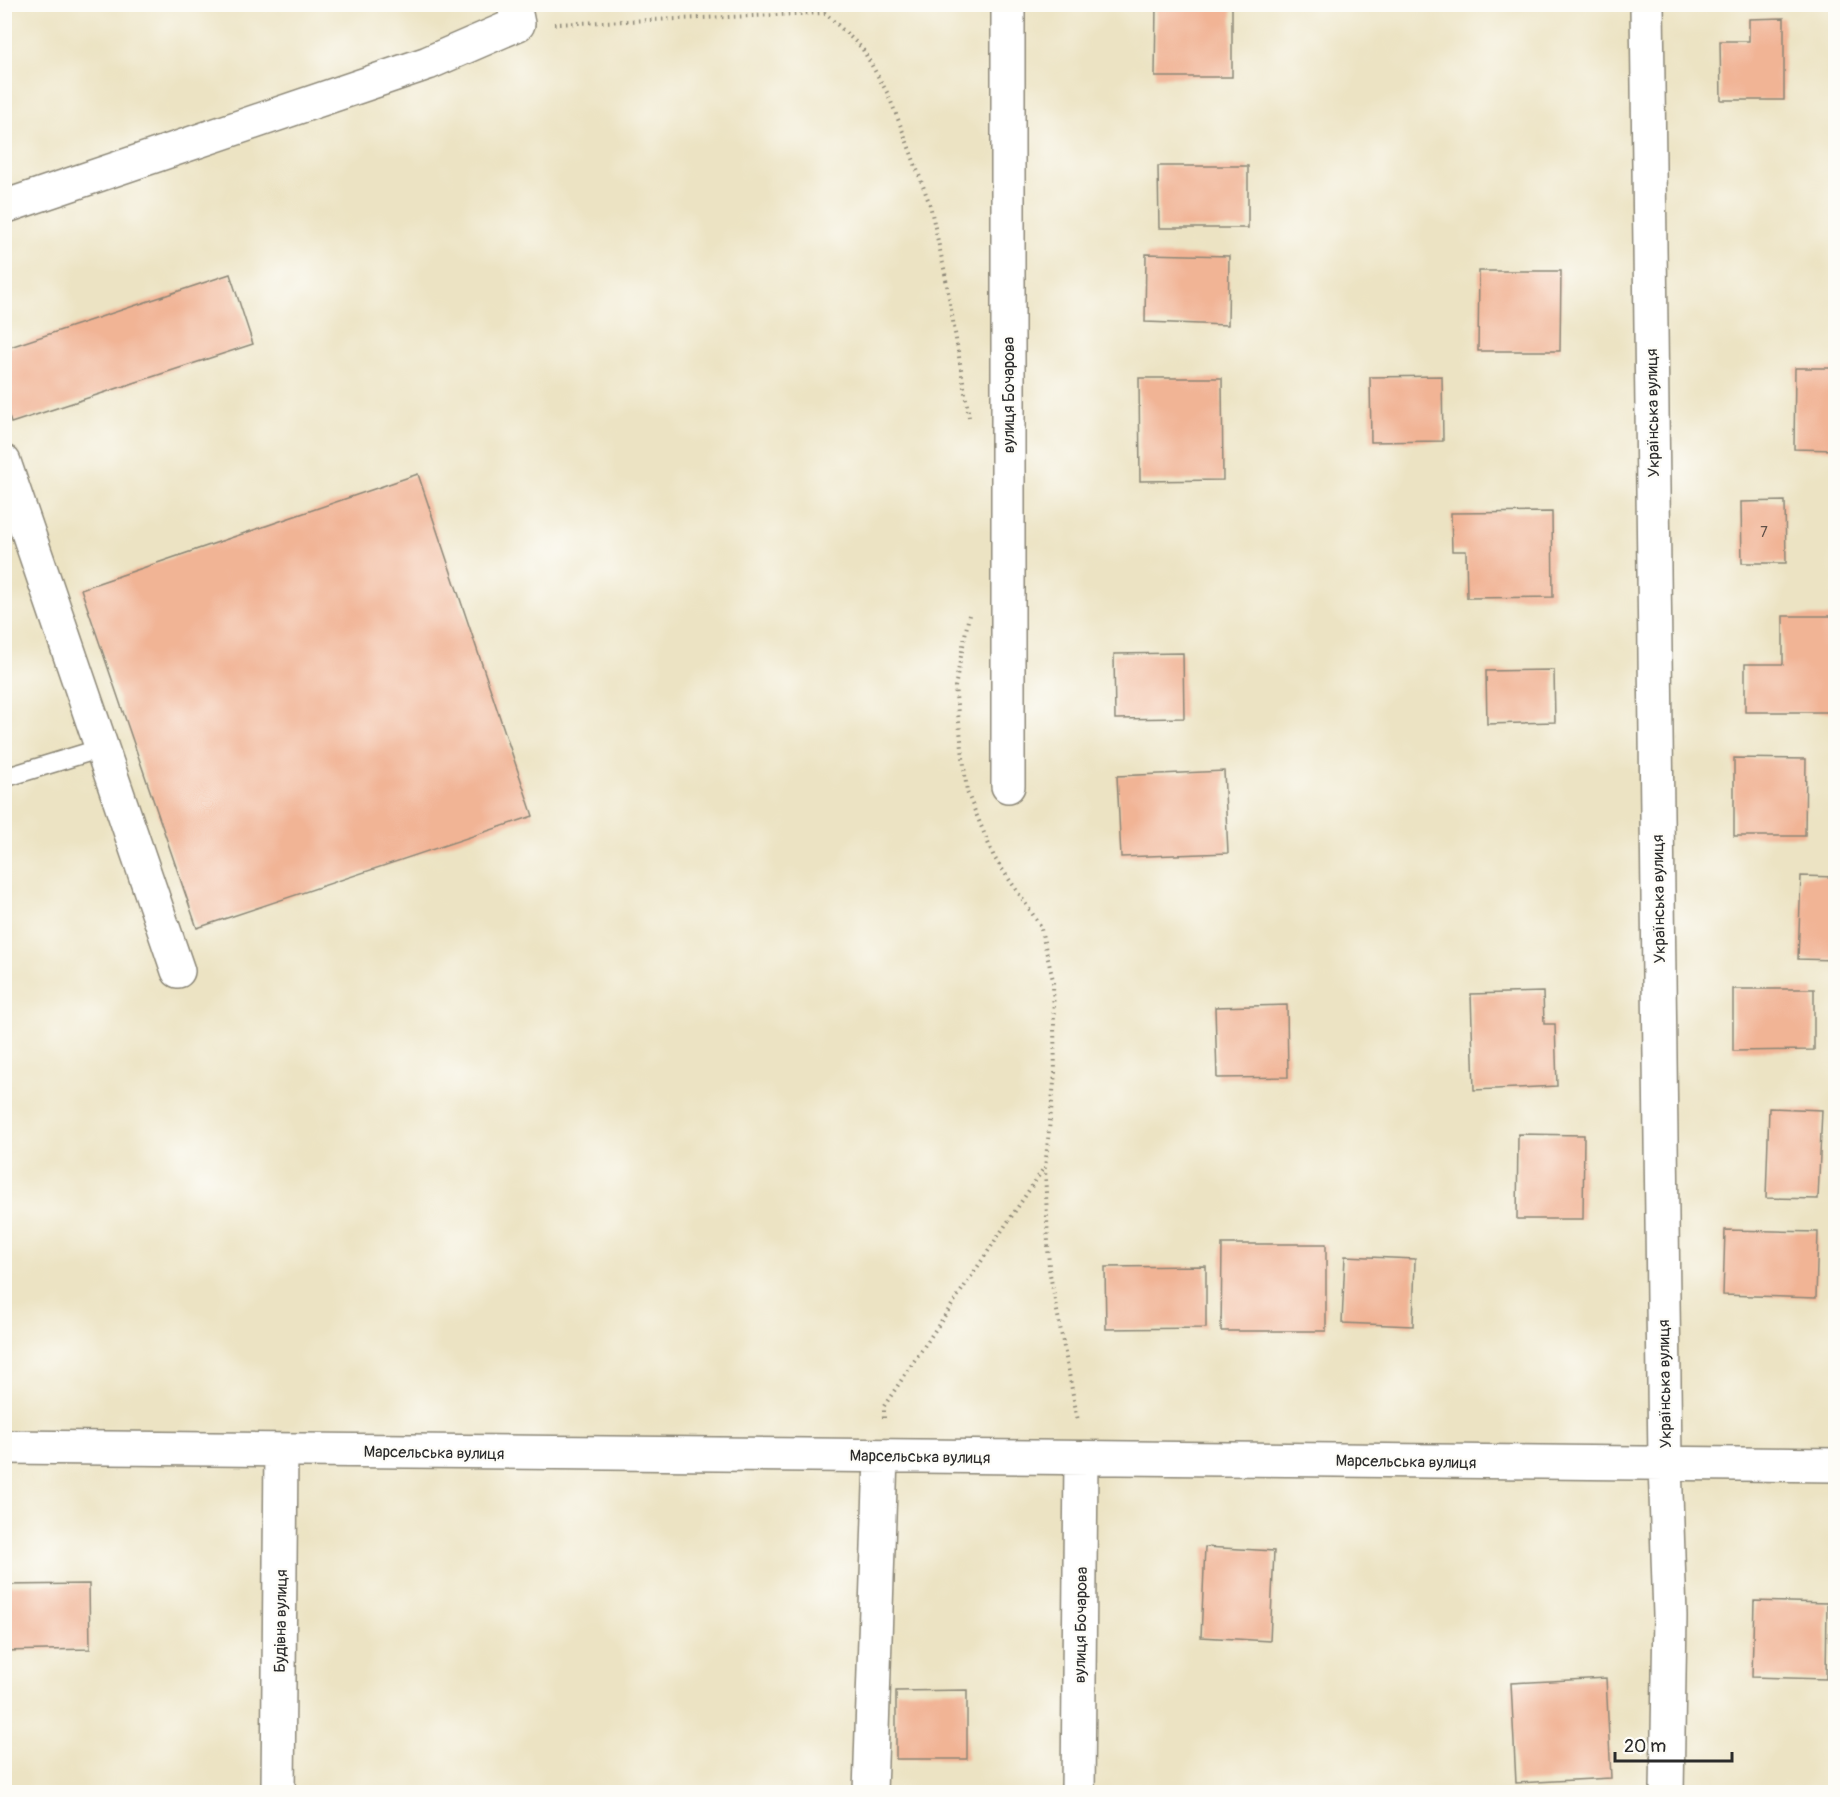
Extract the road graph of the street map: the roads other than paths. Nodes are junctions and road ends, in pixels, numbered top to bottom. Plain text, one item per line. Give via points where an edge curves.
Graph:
1 (1008, 4) edge
2 (1647, 4) edge
3 (516, 14) edge
4 (4, 207) edge
5 (4, 462) edge
6 (102, 748) junction
7 (4, 778) edge
8 (1008, 786) dead end
9 (178, 971) dead end
10 (4, 1448) edge
11 (281, 1450) junction
12 (881, 1456) junction
13 (1081, 1458) junction
14 (1665, 1464) junction
15 (1836, 1465) edge
16 (278, 1792) edge
17 (870, 1792) edge
18 (1078, 1792) edge
19 (1667, 1792) edge

1 - 8 street, вулиця Бочарова
2 - 14 street, Українська вулиця
3 - 4 street via 428,63
5 - 6 street
6 - 7 lane
6 - 9 street
10 - 11 street, Марсельська вулиця
11 - 12 street, Марсельська вулиця
11 - 16 street, Будівна вулиця
12 - 13 street, Марсельська вулиця
12 - 17 street
13 - 14 street, Марсельська вулиця
13 - 18 street, вулиця Бочарова
14 - 15 street, Марсельська вулиця
14 - 19 street, Українська вулиця via 1670,1616

